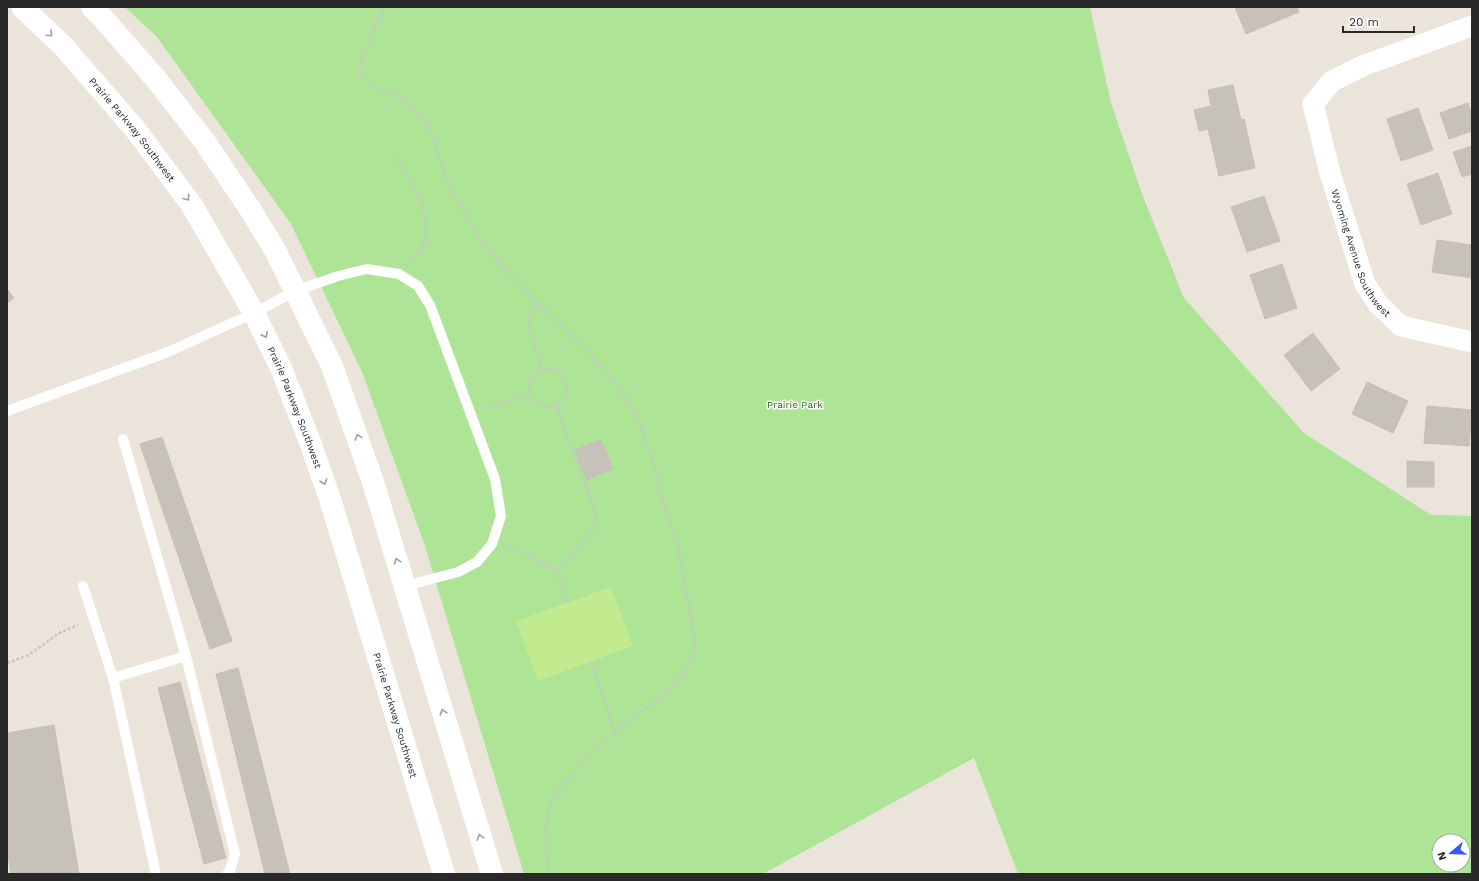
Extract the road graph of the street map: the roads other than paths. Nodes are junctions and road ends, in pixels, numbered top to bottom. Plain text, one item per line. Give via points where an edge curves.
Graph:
1 (22, 7) edge
2 (92, 7) edge
3 (1472, 26) edge
4 (295, 291) junction
5 (254, 313) junction
6 (1472, 342) edge
7 (7, 412) edge
8 (123, 439) dead end
9 (83, 586) dead end
10 (405, 586) junction
11 (186, 656) junction
12 (113, 678) junction
13 (156, 874) edge
14 (227, 874) edge
15 (444, 874) edge
16 (492, 874) edge

1 -> 5 street, Prairie Parkway Southwest via 63,46 135,129 191,204
2 - 4 street via 156,79 205,142 275,250
3 - 6 street, Wyoming Avenue Southwest via 1364,65 1332,81 1313,104 1330,173 1365,284 1378,304 1401,326
4 - 5 lane
10 -> 4 street via 373,482 332,366
4 - 10 lane via 338,276 367,270 399,274 418,286 430,305 495,479 501,516 492,544 477,562 458,572
5 - 7 lane via 168,352
5 -> 15 street, Prairie Parkway Southwest via 281,368 330,499
8 - 11 lane
9 - 12 lane
16 -> 10 street
11 - 12 lane
11 - 14 lane via 235,854
12 - 13 lane

